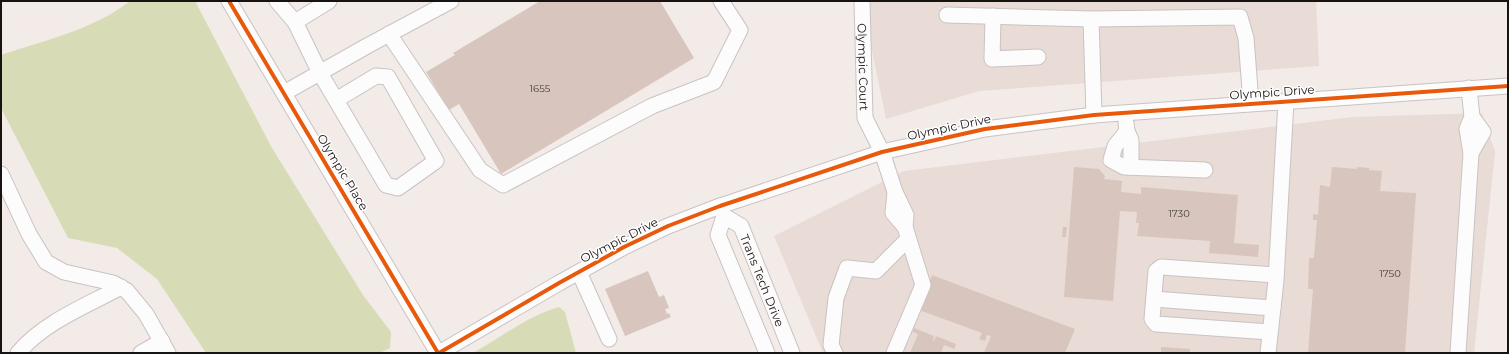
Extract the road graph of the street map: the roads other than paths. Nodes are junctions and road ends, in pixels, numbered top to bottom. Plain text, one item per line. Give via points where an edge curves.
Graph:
1 (229, 1) edge
2 (277, 1) edge
3 (329, 1) edge
4 (451, 1) edge
5 (721, 1) edge
6 (862, 1) edge
7 (947, 14) dead end
8 (993, 16) junction
9 (1091, 19) junction
10 (296, 22) junction
11 (389, 34) junction
12 (1038, 57) dead end
13 (320, 73) junction
14 (1508, 86) edge
15 (1469, 88) junction
16 (284, 93) junction
17 (336, 100) junction
18 (1286, 101) junction
19 (1251, 103) junction
20 (1125, 112) junction
21 (1094, 115) junction
22 (1127, 131) junction
23 (882, 152) junction
24 (1131, 167) junction
25 (1205, 170) dead end
26 (1, 174) edge
27 (722, 211) junction
28 (906, 233) junction
29 (579, 272) junction
30 (1276, 275) junction
31 (121, 287) junction
32 (1154, 299) junction
33 (1273, 308) junction
34 (1270, 332) junction
35 (609, 339) dead end
36 (165, 347) edge
37 (18, 353) edge
38 (141, 353) edge
39 (439, 353) edge
40 (767, 353) edge
41 (792, 353) edge
42 (835, 353) edge
43 (894, 353) edge
44 (1268, 353) edge
45 (1458, 353) edge

1 - 16 street, Olympic Place
2 - 10 street
3 - 10 street
4 - 11 street
5 - 11 street via 740,30 714,82 652,106 503,185 480,170
6 - 23 street, Olympic Court via 864,118
7 - 8 street
8 - 9 street
8 - 12 street via 992,59
9 - 19 street via 1240,17 1246,38
9 - 21 street
10 - 13 street
11 - 13 street
13 - 16 street
13 - 17 street
14 - 15 street, Olympic Drive
15 - 18 street, Olympic Drive
15 - 45 street via 1472,117 1466,129 1471,153
16 - 39 street, Olympic Place
17 - 17 street via 386,185 398,188 436,161 388,77 376,76
18 - 19 street, Olympic Drive
18 - 30 street
19 - 20 street, Olympic Drive
20 - 21 street, Olympic Drive
20 - 22 street
21 - 23 street, Olympic Drive via 985,129
22 - 24 street via 1131,140
22 - 24 street via 1116,146 1111,160 1124,167
23 - 27 street, Olympic Drive
23 - 28 street, Olympic Court via 895,192 893,213
24 - 25 street
26 - 31 street via 29,234 46,262 64,272
27 - 29 street, Olympic Drive via 668,226
27 - 40 street, Trans Tech Drive via 718,235
27 - 41 street, Trans Tech Drive via 741,226
28 - 42 street via 876,271 847,268 836,298 831,345
28 - 43 street via 923,285
29 - 35 street
29 - 39 street, Olympic Drive
30 - 32 street via 1161,267 1156,271
30 - 33 street
31 - 36 street via 146,314
31 - 37 street via 44,330
32 - 33 street
32 - 34 street via 1152,319 1156,324
33 - 34 street
34 - 44 street
36 - 38 street

